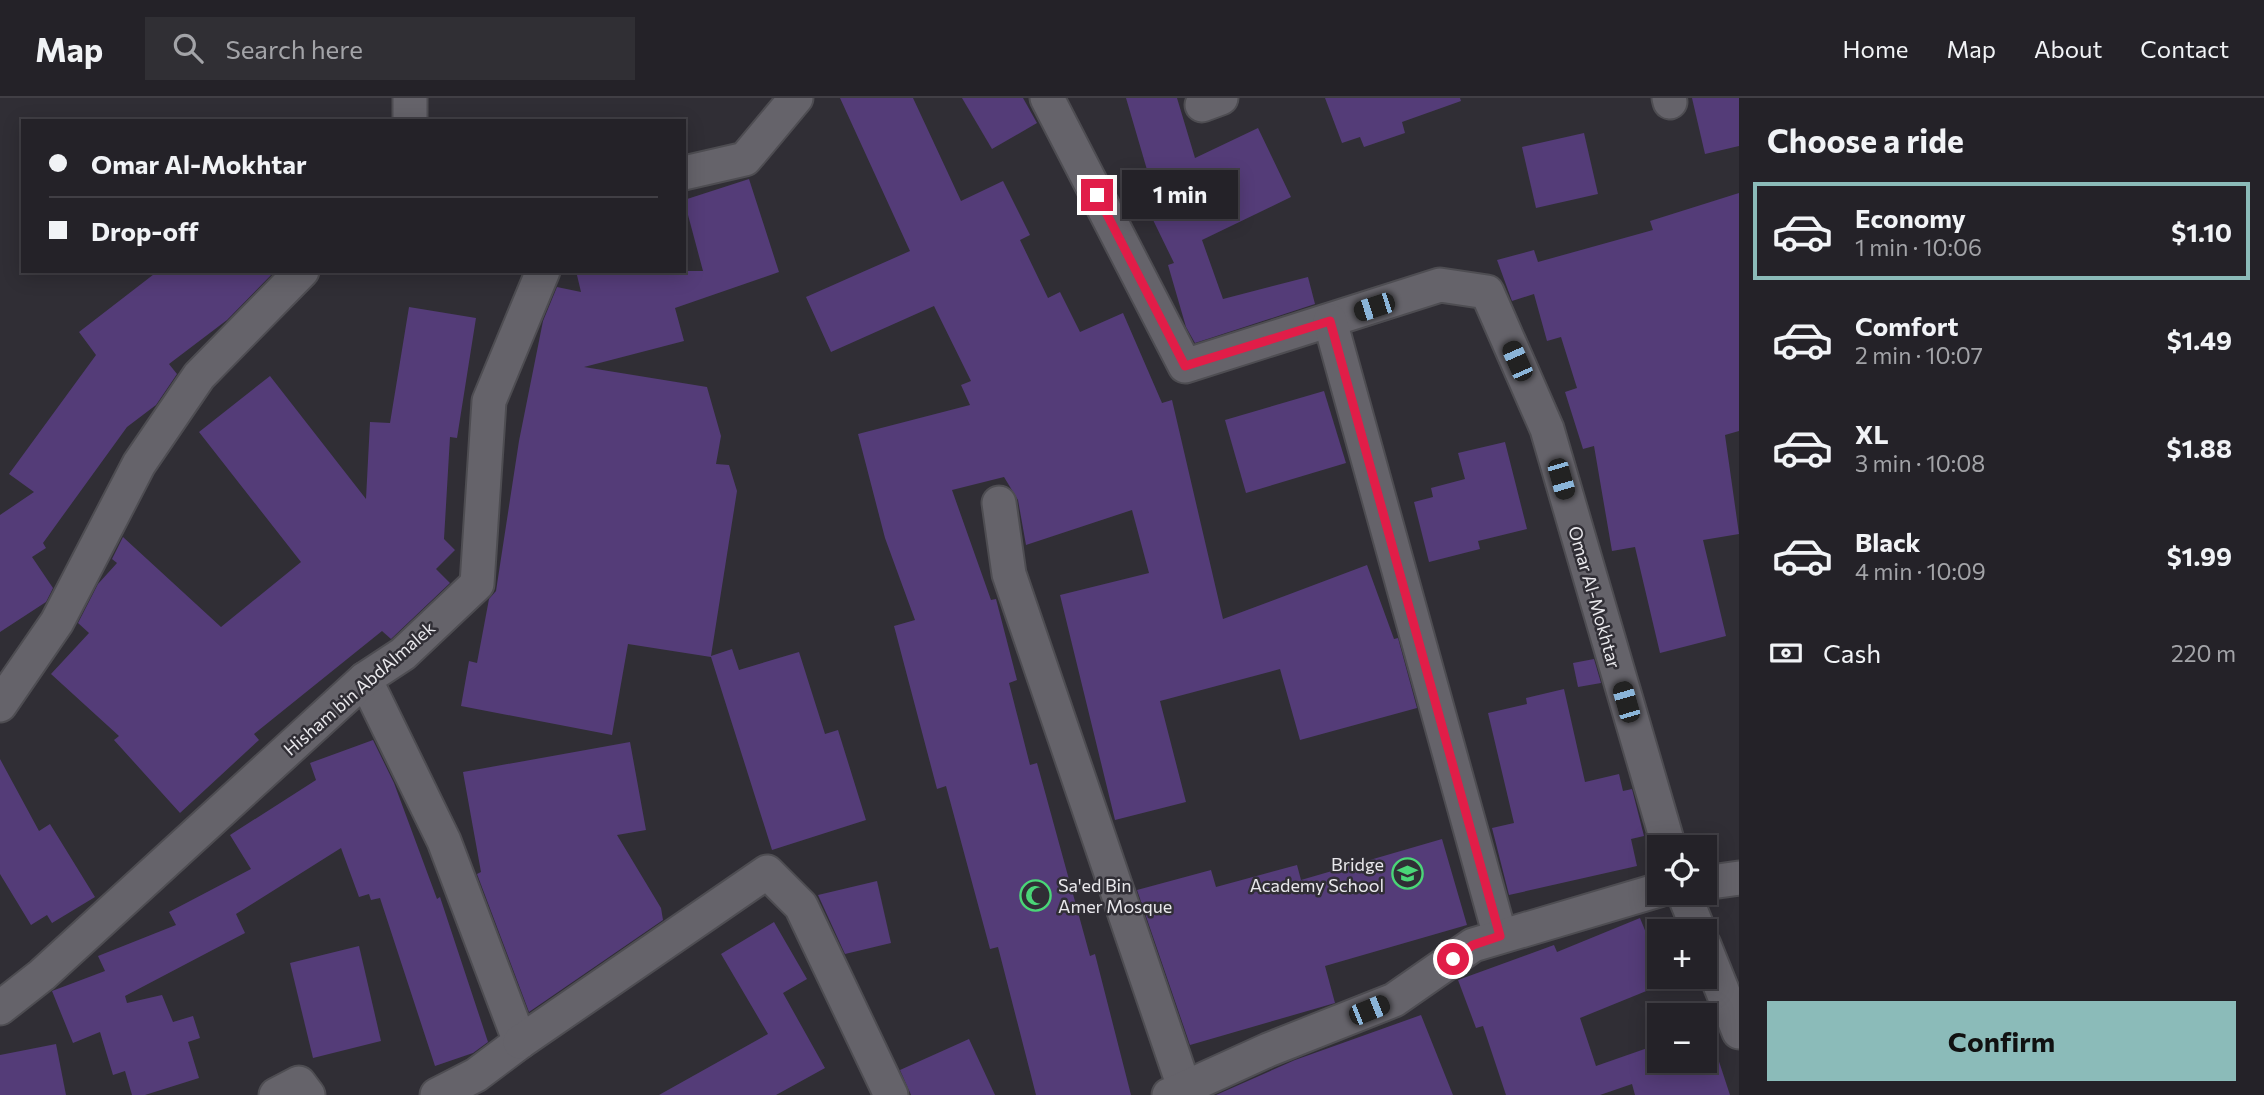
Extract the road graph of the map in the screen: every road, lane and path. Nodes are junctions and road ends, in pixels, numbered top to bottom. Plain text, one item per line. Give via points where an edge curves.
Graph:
1 (410, 98) edge
2 (796, 98) edge
3 (1047, 98) edge
4 (410, 119) edge
5 (686, 173) edge
6 (300, 273) edge
7 (542, 273) edge
8 (1330, 321) junction
9 (999, 503) dead end
10 (365, 678) junction
11 (0, 705) edge
12 (1665, 835) edge
13 (1739, 878) edge
14 (1717, 881) edge
15 (1647, 893) edge
16 (1500, 936) junction
17 (1717, 977) edge
18 (0, 1008) edge
19 (1739, 1032) edge
20 (520, 1042) junction
21 (1176, 1091) edge
22 (276, 1095) edge
23 (308, 1095) edge
24 (437, 1095) edge
25 (891, 1095) edge

1 - 4 street
2 - 5 street via 745,159
3 - 8 street, Omar Al-Mokhtar via 1185,366
6 - 11 street via 199,376 139,464 57,622
7 - 10 street, Hisham bin AbdAlmalek via 489,401 477,584 403,654
8 - 12 street, Omar Al-Mokhtar via 1440,285 1488,292 1547,429
8 - 16 street
9 - 21 street via 1009,574
10 - 18 street, Hisham bin AbdAlmalek via 42,975
10 - 20 street via 444,841
13 - 14 street
15 - 16 street
16 - 21 street via 1473,945 1394,1000
17 - 19 street
20 - 24 street via 476,1075
20 - 25 street via 767,872 801,906
22 - 23 street via 299,1083

